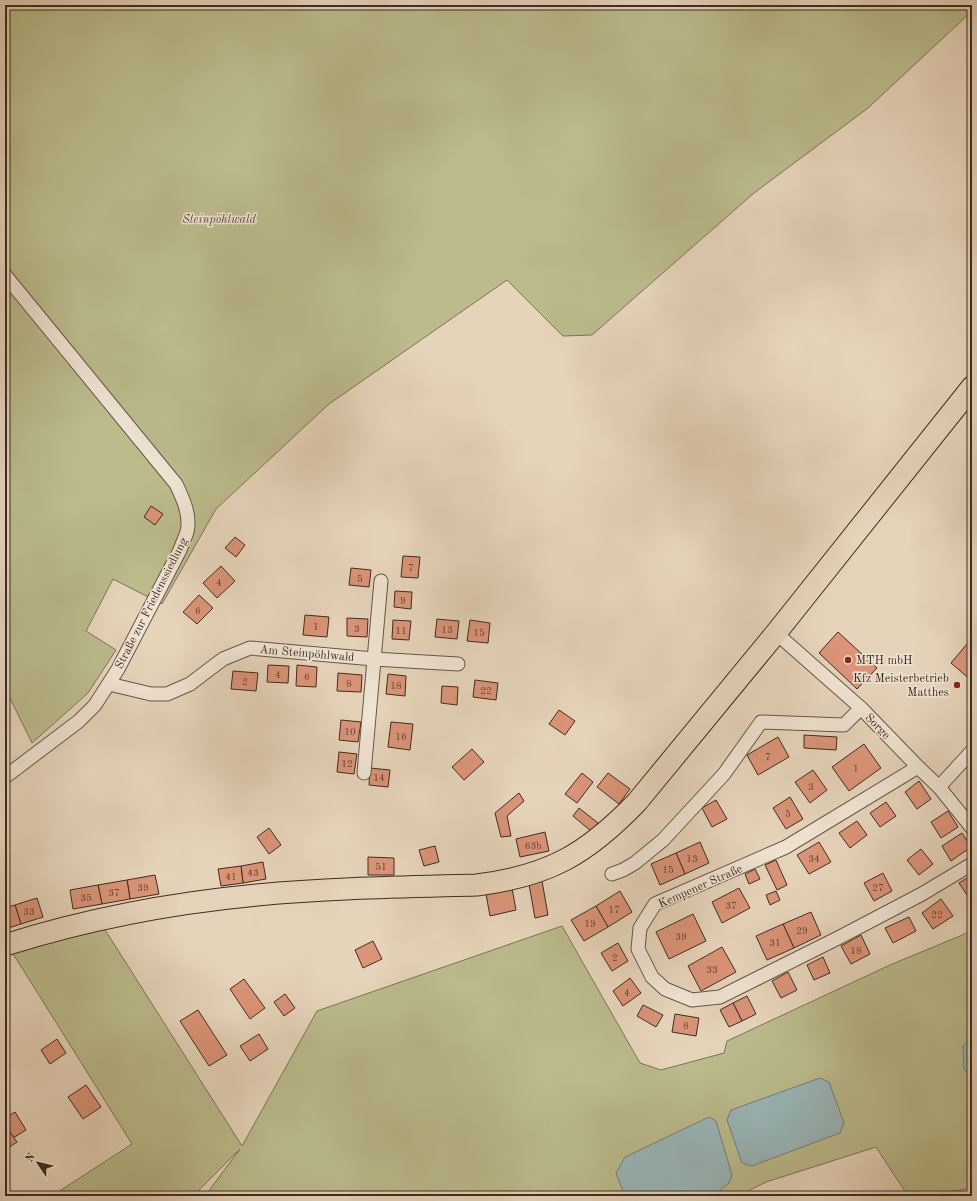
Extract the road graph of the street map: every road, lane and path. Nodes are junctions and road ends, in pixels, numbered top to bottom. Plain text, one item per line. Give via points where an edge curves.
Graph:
1 (5, 275) edge
2 (972, 387) edge
3 (381, 581) dead end
4 (776, 633) junction
5 (374, 659) junction
6 (458, 664) dead end
7 (109, 684) junction
8 (861, 708) junction
9 (972, 751) edge
10 (918, 767) junction
11 (364, 773) dead end
12 (5, 777) edge
13 (939, 787) junction
14 (972, 828) edge
15 (972, 864) edge
16 (612, 874) dead end
17 (5, 945) edge

1 - 7 street, Straße zur Friedenssiedlung via 176,484 185,504 187,532 180,550
2 - 4 main road
3 - 5 street
4 - 8 street, Sorge
4 - 17 main road via 637,802 598,840 559,864 500,882 305,891 210,900 109,917
5 - 6 street, Am Steinpöhlwald
5 - 7 street, Am Steinpöhlwald via 250,648 223,659 190,684 167,694 151,694
5 - 11 street
7 - 12 street, Straße zur Friedenssiedlung via 79,721
8 - 10 street, Sorge
8 - 16 street via 844,726 761,722 724,774 663,840 636,863
9 - 13 street
10 - 13 street, Sorge
10 - 15 street, Kempener Straße via 786,848 655,904 640,928 638,949 652,977 665,990 692,1000 720,997 922,894
13 - 14 street, Sorge

